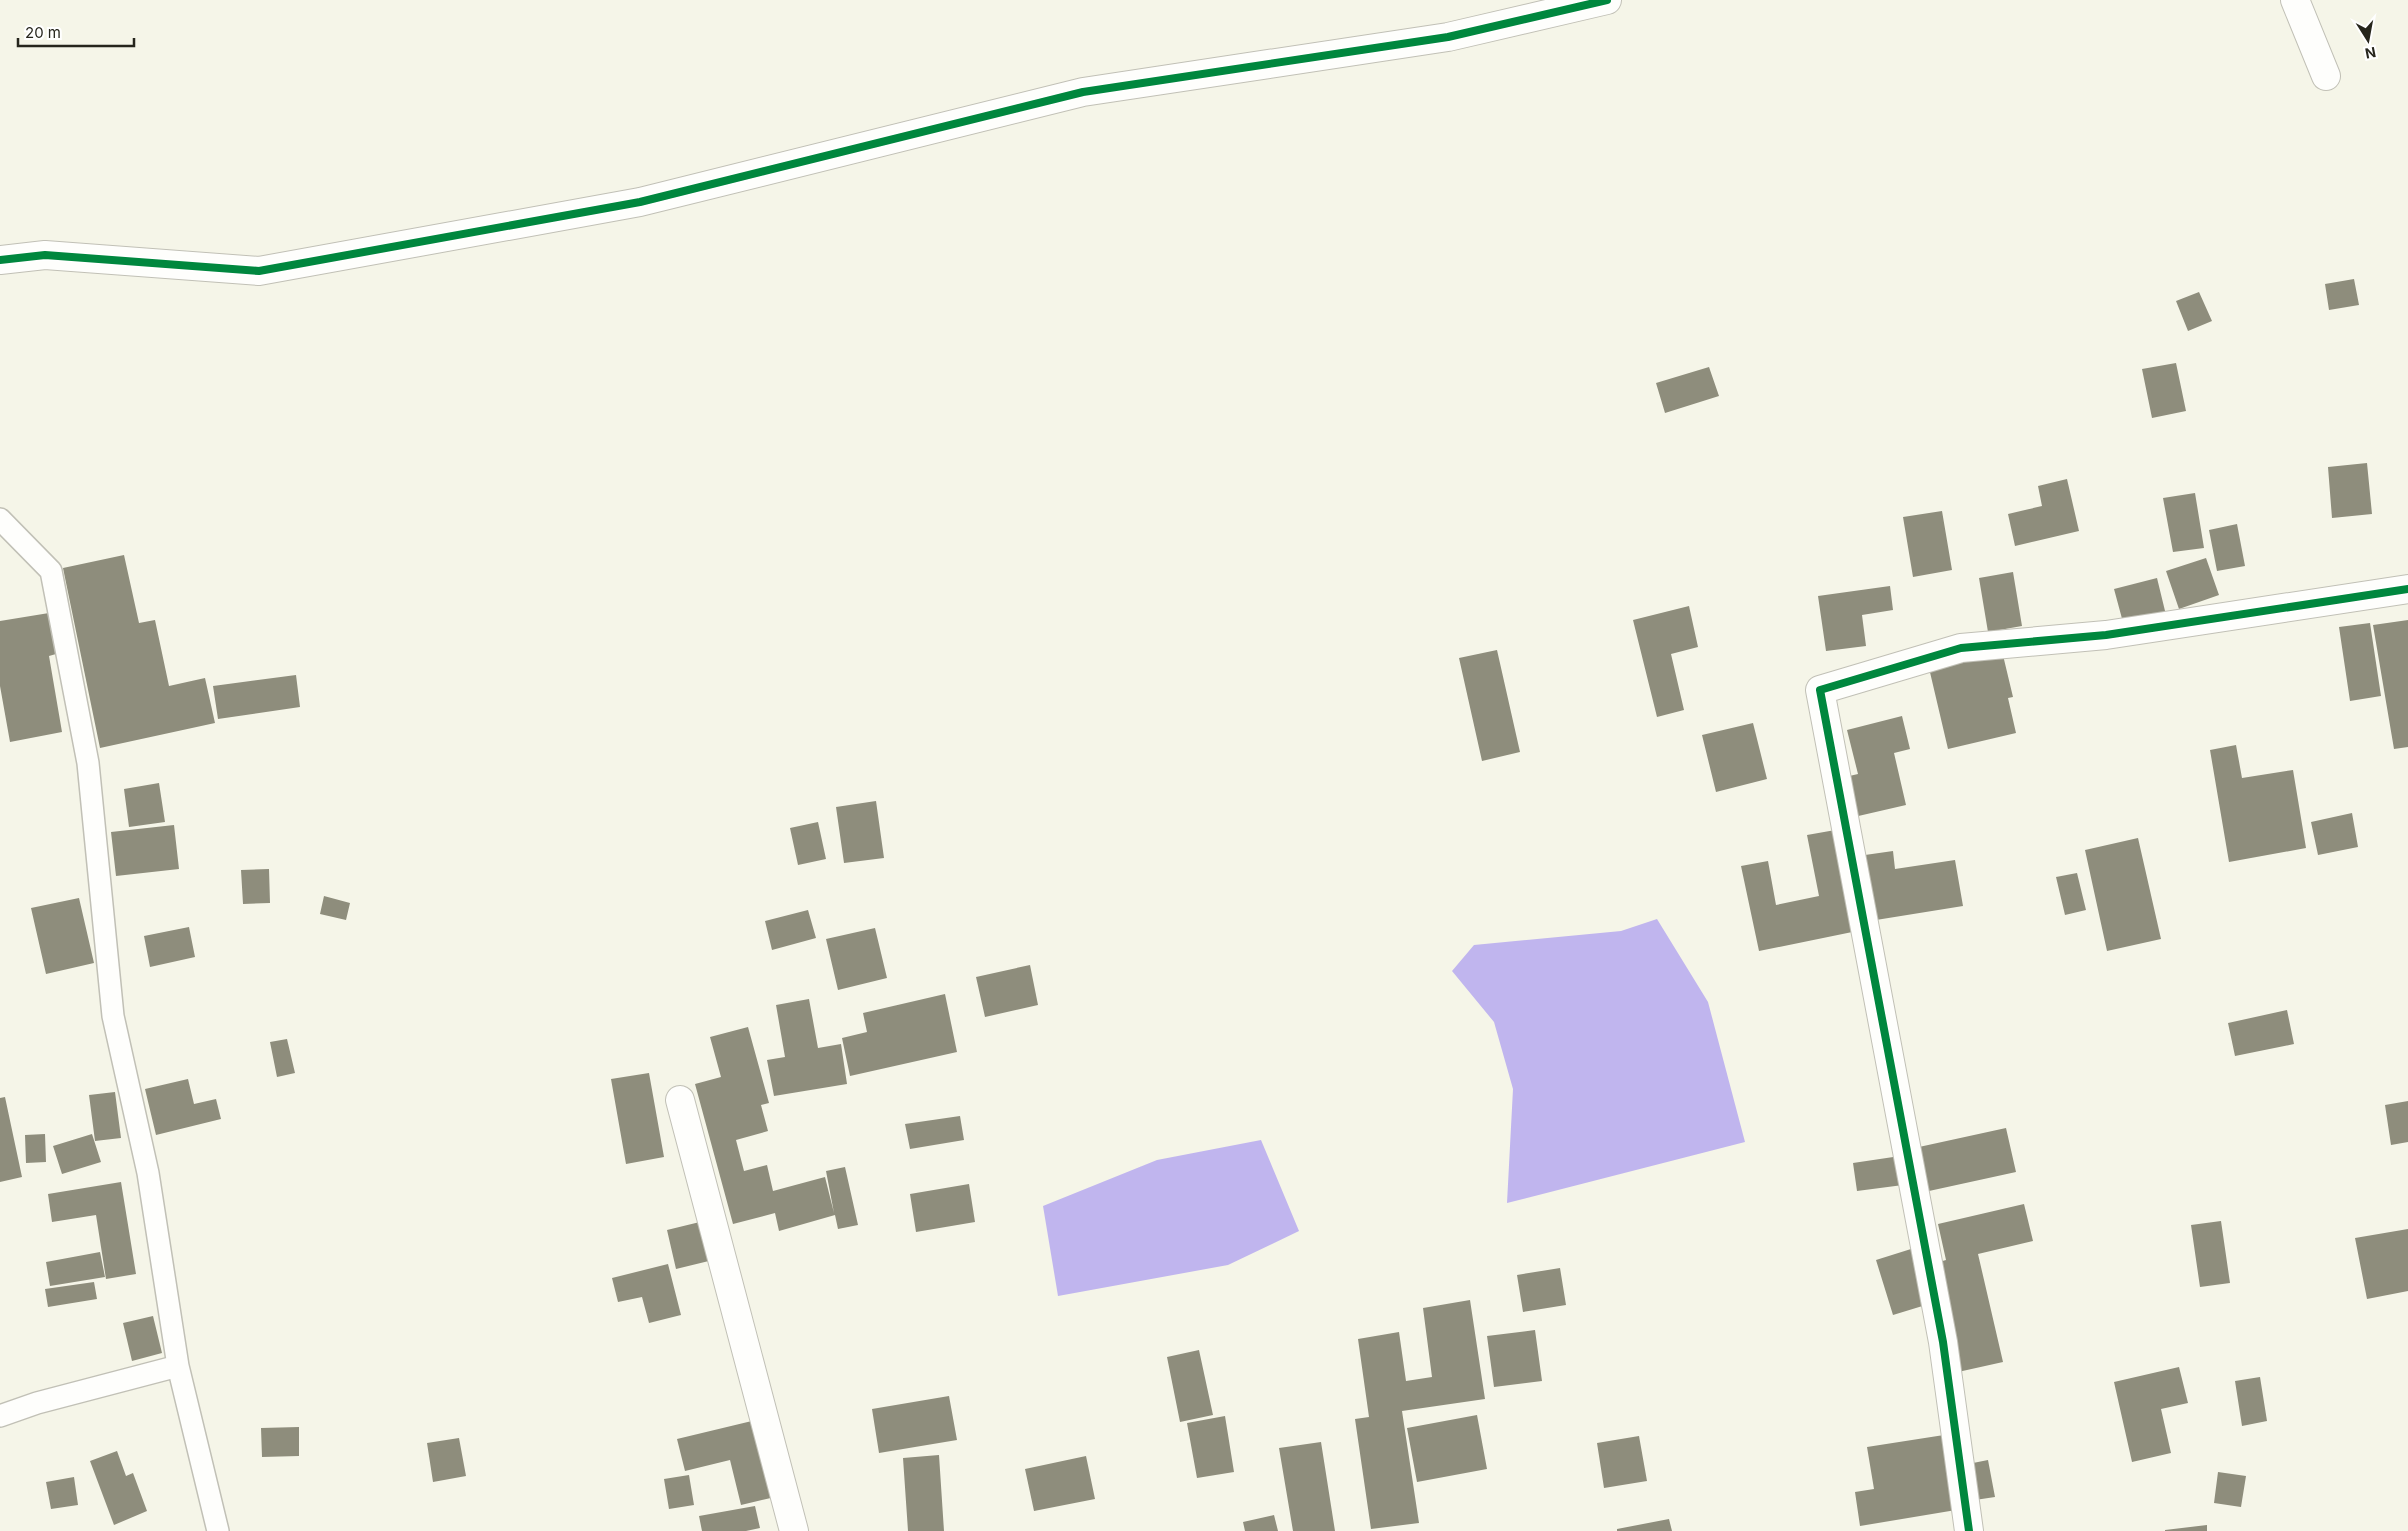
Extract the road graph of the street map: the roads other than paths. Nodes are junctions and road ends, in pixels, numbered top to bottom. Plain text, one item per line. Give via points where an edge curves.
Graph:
1 (1606, 0) edge
2 (2295, 0) edge
3 (2326, 76) dead end
4 (0, 260) edge
5 (0, 519) edge
6 (2408, 589) edge
7 (680, 1100) dead end
8 (178, 1366) junction
9 (0, 1416) edge
10 (218, 1531) edge
11 (794, 1531) edge
12 (1969, 1531) edge

1 - 4 street via 1448,37 1083,92 640,202 259,271 45,255
2 - 3 street
5 - 8 lane via 51,571 88,763 113,1016 148,1173
6 - 12 street via 2106,635 1961,648 1820,690 1943,1342
7 - 11 street
8 - 9 lane via 37,1403
8 - 10 lane

